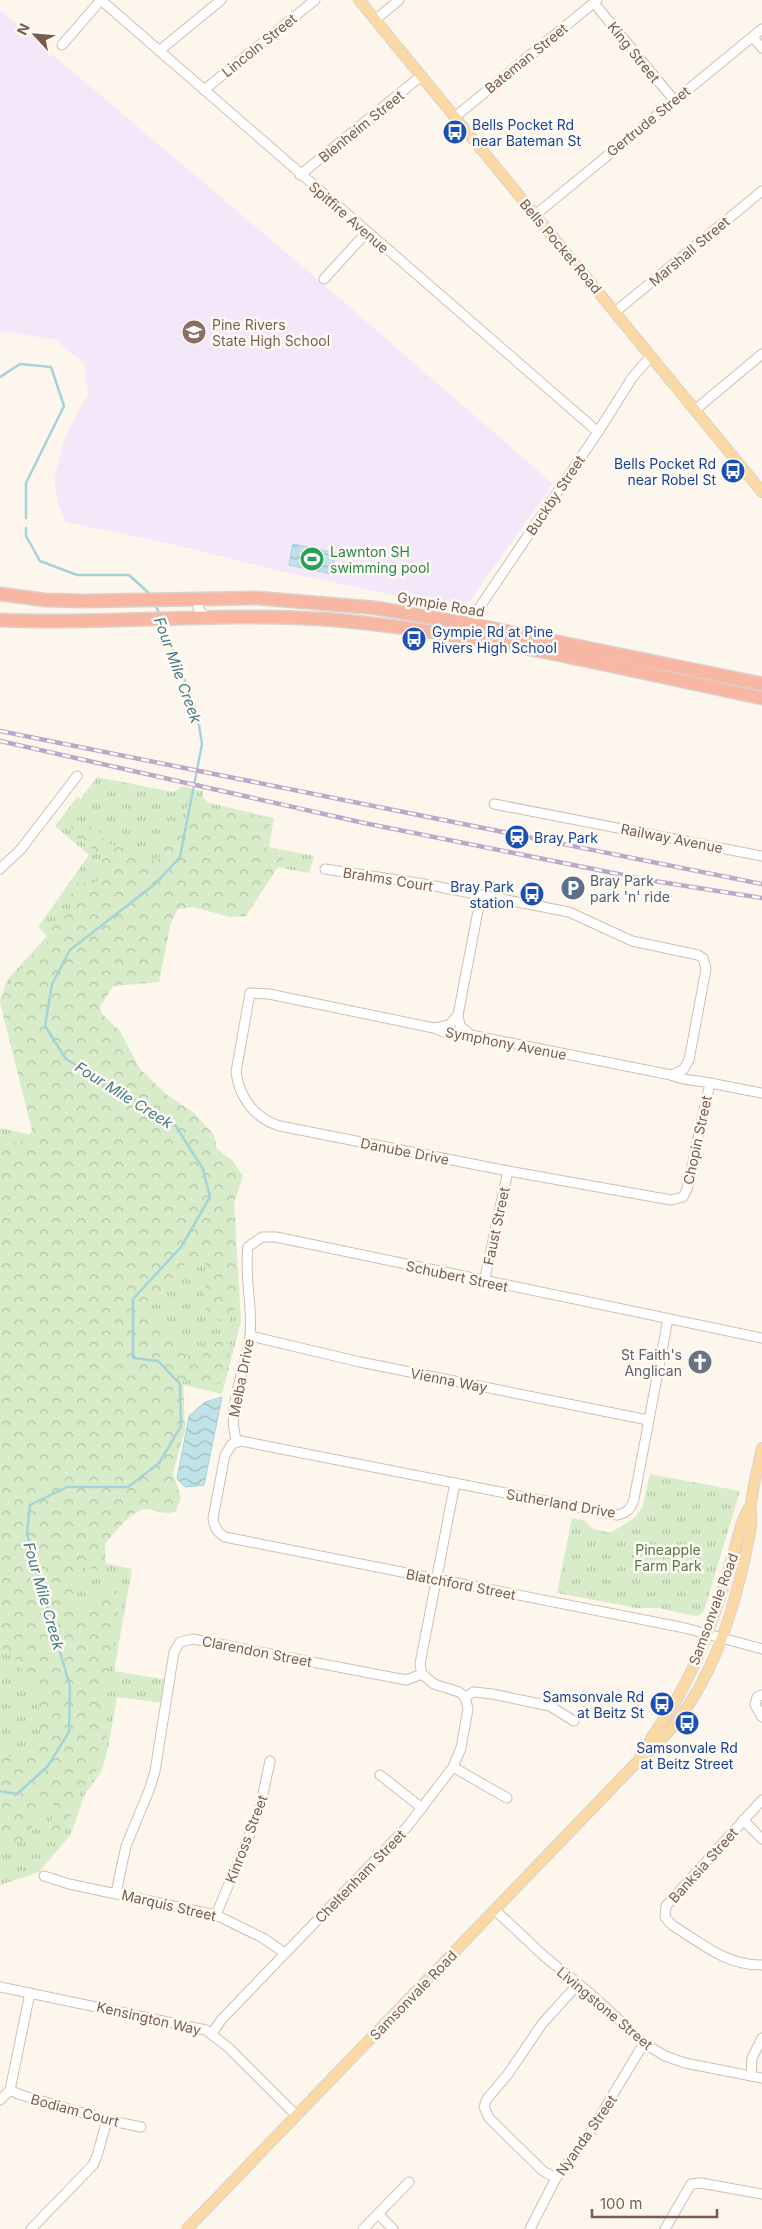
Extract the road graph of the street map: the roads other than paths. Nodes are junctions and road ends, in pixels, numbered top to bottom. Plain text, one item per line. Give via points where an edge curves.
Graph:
1 (101, 0) edge
2 (221, 0) edge
3 (315, 0) edge
4 (359, 0) edge
5 (399, 0) edge
6 (595, 1) edge
7 (375, 20) junction
8 (762, 29) edge
9 (752, 36) junction
10 (62, 45) dead end
11 (762, 48) edge
12 (159, 51) junction
13 (421, 76) junction
14 (204, 90) junction
15 (674, 100) junction
16 (455, 117) junction
17 (300, 175) junction
18 (762, 190) edge
19 (535, 215) junction
20 (366, 233) junction
21 (324, 279) dead end
22 (616, 312) junction
23 (762, 354) edge
24 (650, 357) junction
25 (695, 410) junction
26 (598, 432) junction
27 (762, 492) edge
28 (0, 594) edge
29 (200, 598) junction
30 (205, 617) junction
31 (0, 620) edge
32 (470, 624) junction
33 (466, 637) junction
34 (762, 684) edge
35 (762, 698) edge
36 (76, 776) dead end
37 (494, 804) dead end
38 (762, 856) edge
39 (1, 866) edge
40 (325, 869) dead end
41 (481, 895) junction
42 (250, 993) joint
43 (458, 1015) junction
44 (434, 1028) junction
45 (471, 1035) junction
46 (689, 1060) junction
47 (671, 1075) junction
48 (706, 1082) junction
49 (762, 1093) edge
50 (508, 1171) junction
51 (683, 1198) joint
52 (248, 1247) joint
53 (484, 1282) junction
54 (668, 1319) junction
55 (250, 1336) junction
56 (762, 1338) edge
57 (648, 1420) junction
58 (236, 1442) junction
59 (762, 1448) edge
60 (456, 1483) junction
61 (751, 1505) junction
62 (436, 1580) junction
63 (707, 1634) junction
64 (722, 1639) junction
65 (762, 1649) edge
66 (422, 1674) junction
67 (762, 1695) edge
68 (465, 1697) junction
69 (762, 1717) edge
70 (574, 1721) dead end
71 (270, 1761) dead end
72 (638, 1761) junction
73 (453, 1767) junction
74 (380, 1775) dead end
75 (506, 1798) dead end
76 (762, 1800) edge
77 (422, 1808) junction
78 (744, 1820) junction
79 (762, 1839) edge
80 (44, 1876) dead end
81 (116, 1893) junction
82 (495, 1910) junction
83 (216, 1915) junction
84 (285, 1953) junction
85 (762, 1965) edge
86 (578, 1984) junction
87 (0, 1987) edge
88 (30, 1993) junction
89 (212, 2033) junction
90 (762, 2038) edge
91 (644, 2043) junction
92 (751, 2076) junction
93 (762, 2078) edge
94 (10, 2090) junction
95 (0, 2100) edge
96 (296, 2115) junction
97 (107, 2120) junction
98 (141, 2127) dead end
99 (556, 2178) junction
100 (409, 2182) dead end
101 (762, 2194) edge
102 (378, 2214) junction
103 (31, 2229) edge
104 (187, 2229) edge
105 (363, 2229) edge
106 (393, 2229) edge
107 (530, 2229) edge
108 (665, 2229) edge

1 - 10 street
1 - 12 street, Spitfire Avenue
2 - 12 street
3 - 14 street, Lincoln Street
4 - 7 main road, Bells Pocket Road
5 - 7 street
6 - 15 street, King Street
6 - 16 street, Bateman Street
7 - 13 main road, Bells Pocket Road
8 - 9 street, Gertrude Street
9 - 11 street
9 - 15 street, Gertrude Street
12 - 14 street, Spitfire Avenue
13 - 16 main road, Bells Pocket Road
13 - 17 street, Blenheim Street
14 - 17 street, Spitfire Avenue
15 - 19 street, Gertrude Street
16 - 19 main road, Bells Pocket Road
17 - 20 street, Spitfire Avenue
18 - 22 street, Marshall Street
19 - 22 main road, Bells Pocket Road
20 - 21 street
20 - 26 street, Spitfire Avenue
22 - 24 main road, Bells Pocket Road
23 - 25 street
24 - 25 main road, Bells Pocket Road
24 - 26 street, Buckby Street via 639,368
25 - 27 main road, Bells Pocket Road
26 - 32 street, Buckby Street
28 - 29 highway, Gympie Road via 53,600
29 - 30 street via 198,608
29 - 32 highway, Gympie Road via 257,598 334,604
30 - 31 highway, Gympie Road via 46,622
30 - 33 highway, Gympie Road via 322,619
32 - 33 street, Buckby Street
32 - 34 highway, Gympie Road
33 - 35 highway, Gympie Road
36 - 39 street via 21,848
37 - 38 street, Railway Avenue
40 - 41 street, Brahms Court
41 - 43 street
41 - 46 street, Brahms Court via 569,912 632,941 703,958 706,969
42 - 44 street, Symphony Avenue via 269,994
42 - 50 street, Danube Drive via 236,1077 249,1105 267,1122
43 - 44 street via 449,1025
43 - 45 street via 460,1026
44 - 45 street, Symphony Avenue via 441,1032
45 - 47 street, Symphony Avenue
46 - 47 street via 683,1070
46 - 48 street via 692,1074
47 - 48 street, Symphony Avenue
48 - 49 street, Symphony Avenue
48 - 51 street, Chopin Street
50 - 51 street, Danube Drive via 671,1200
50 - 53 street, Faust Street
52 - 53 street, Schubert Street via 262,1237 276,1237
52 - 55 street, Melba Drive via 246,1277
53 - 54 street, Schubert Street
54 - 56 street
54 - 57 street, Sutherland Drive
55 - 57 street, Vienna Way via 360,1362
55 - 58 street, Melba Drive via 232,1421
57 - 60 street, Sutherland Drive via 634,1499 632,1506 623,1514
58 - 60 street, Sutherland Drive via 256,1443
58 - 62 street, Blatchford Street via 225,1455 213,1518 217,1531 225,1537
59 - 61 main road, Samsonvale Road
60 - 62 street
61 - 63 main road, Samsonvale Road via 742,1522
61 - 64 main road, Samsonvale Road via 751,1524 738,1586
62 - 63 street, Blatchford Street
62 - 66 street via 420,1664
63 - 64 street, Blatchford Street
63 - 72 main road, Samsonvale Road via 679,1695
64 - 65 street, Blatchford Street
64 - 72 main road, Samsonvale Road via 705,1676 678,1720 657,1746
66 - 68 street via 434,1684
66 - 81 street, Clarendon Street via 406,1680 193,1639 180,1642 174,1652 150,1788 126,1846
67 - 69 street via 757,1697 755,1705
68 - 70 street via 474,1692 550,1706
68 - 73 street, Cheltenham Street via 468,1709 461,1748
71 - 83 street, Kinross Street via 254,1826
72 - 82 main road, Samsonvale Road
73 - 75 street
73 - 77 street, Cheltenham Street
74 - 77 street
76 - 78 street, Banksia Street
77 - 84 street, Cheltenham Street
78 - 79 street
78 - 85 street, Banksia Street via 666,1906 665,1917 672,1925 732,1962
80 - 81 street, Marquis Street
81 - 83 street, Marquis Street
82 - 86 street, Livingstone Street
82 - 96 main road, Samsonvale Road
83 - 84 street, Marquis Street via 263,1938
84 - 89 street, Cheltenham Street
86 - 91 street, Livingstone Street
86 - 99 street via 542,2024 484,2107 489,2118 543,2171
87 - 88 street, Kensington Way
88 - 89 street, Kensington Way
88 - 94 street
89 - 96 street, Kensington Way
90 - 92 street via 752,2058
91 - 92 street, Livingstone Street via 685,2063
91 - 99 street, Nyanda Street via 588,2136
92 - 93 street, Livingstone Street
94 - 95 street
94 - 97 street, Bodiam Court
96 - 104 main road, Samsonvale Road
97 - 98 street, Bodiam Court
97 - 103 street via 93,2164
99 - 107 street, Nyanda Street
100 - 102 street
101 - 108 street via 691,2184
102 - 105 street
102 - 106 street

